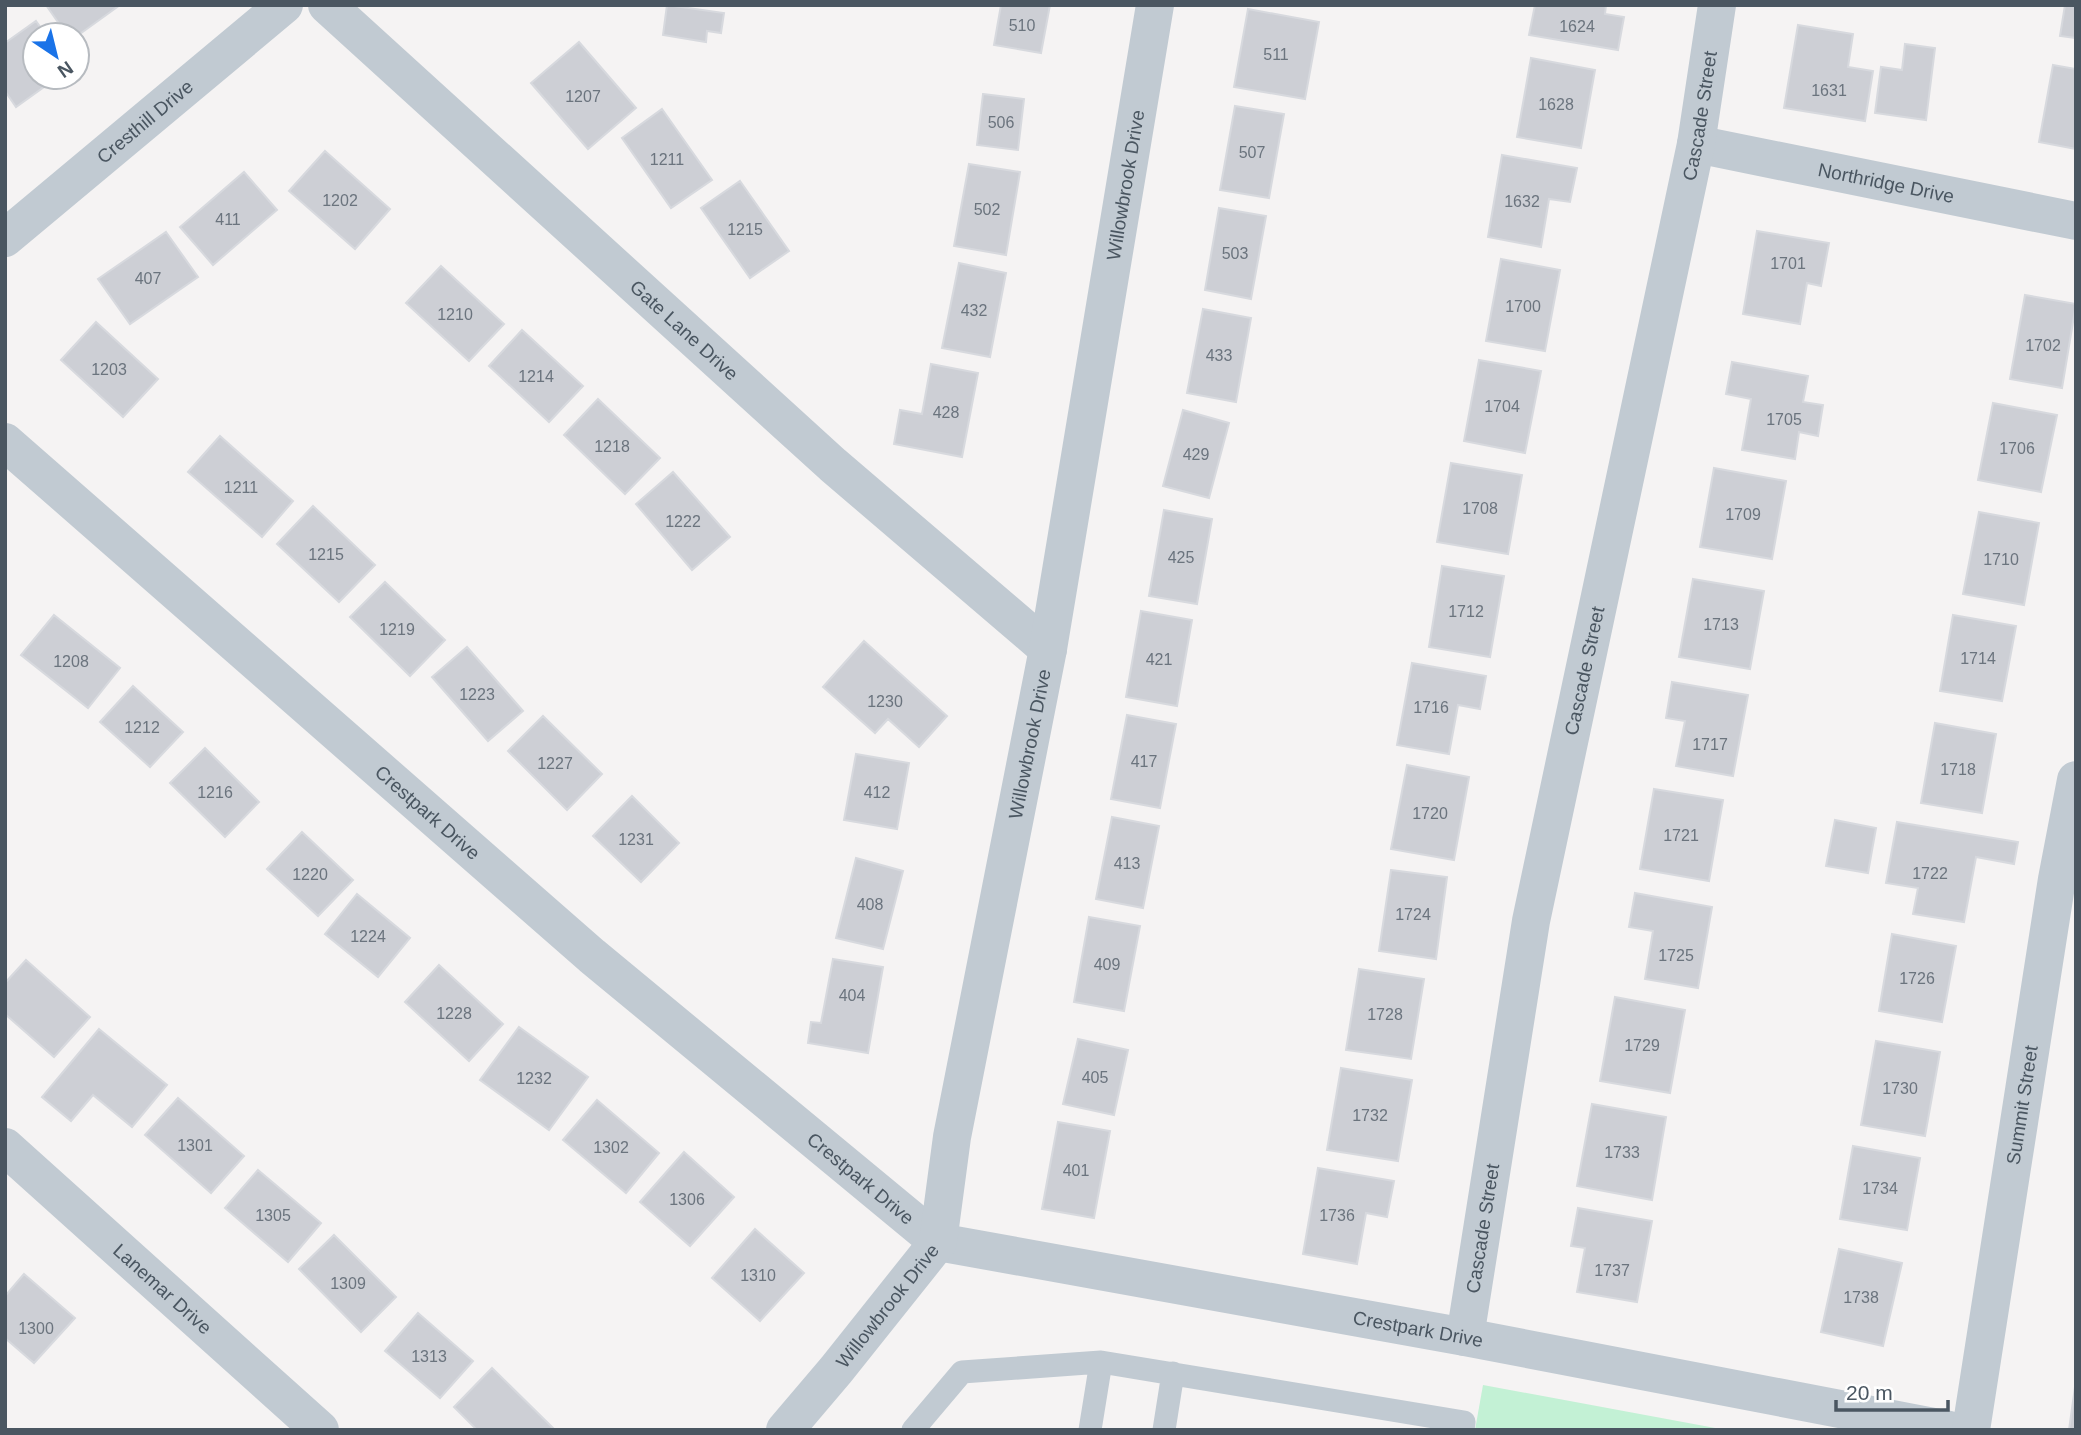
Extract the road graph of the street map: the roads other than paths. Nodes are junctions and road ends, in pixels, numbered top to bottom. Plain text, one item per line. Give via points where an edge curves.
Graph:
1 (327, 5) edge
2 (1155, 5) edge
3 (1717, 5) edge
4 (280, 7) edge
5 (1696, 144) junction
6 (2076, 221) edge
7 (5, 238) edge
8 (5, 442) edge
9 (1048, 649) junction
10 (2076, 780) edge
11 (5, 1147) edge
12 (938, 1242) junction
13 (1465, 1337) junction
14 (1101, 1362) junction
15 (1173, 1373) junction
16 (320, 1430) edge
17 (785, 1430) edge
18 (914, 1430) edge
19 (1090, 1430) edge
20 (1164, 1430) edge
21 (1463, 1430) edge
22 (1949, 1430) edge
23 (1971, 1430) edge

1 - 9 street, Gate Lane Drive via 832,465
2 - 9 street, Willowbrook Drive
3 - 5 street, Cascade Street
4 - 7 street, Cresthill Drive
5 - 6 street, Northridge Drive
5 - 13 street, Cascade Street via 1531,921
8 - 12 street, Crestpark Drive via 592,956
9 - 12 street, Willowbrook Drive via 952,1137
10 - 23 street, Summit Street
11 - 16 street, Lanemar Drive
12 - 13 street, Crestpark Drive
12 - 17 street, Willowbrook Drive
13 - 22 street, Crestpark Drive
14 - 15 lane
14 - 18 lane via 962,1373
14 - 19 lane
15 - 20 lane
15 - 21 lane via 1464,1422

